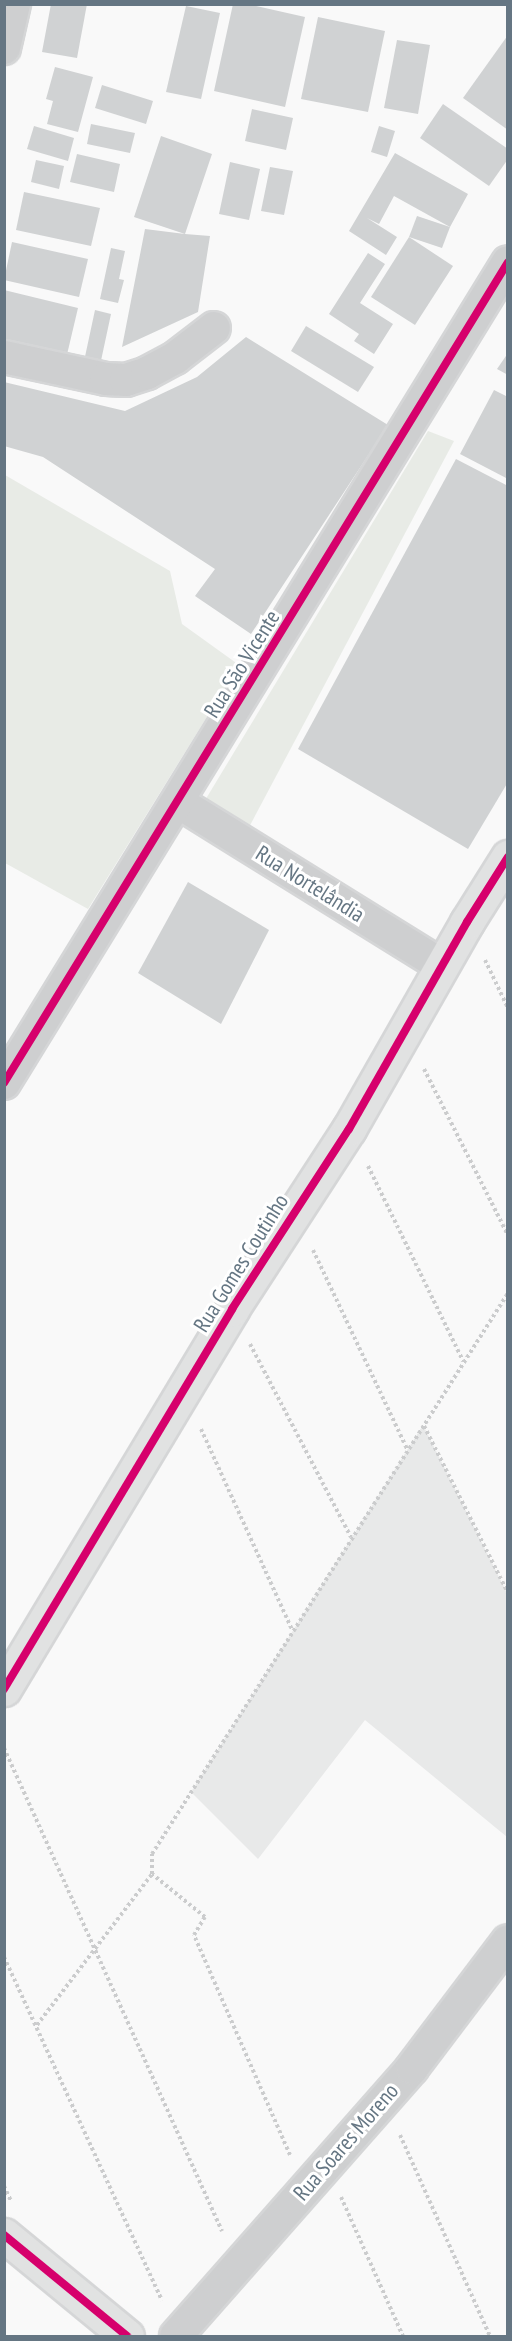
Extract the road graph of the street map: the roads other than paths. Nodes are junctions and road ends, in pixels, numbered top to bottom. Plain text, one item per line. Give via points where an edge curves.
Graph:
1 (14, 4) edge
2 (4, 48) edge
3 (507, 262) edge
4 (213, 328) dead end
5 (4, 357) edge
6 (178, 802) junction
7 (505, 868) edge
8 (442, 966) junction
9 (4, 1083) edge
10 (4, 1689) edge
11 (507, 1941) edge
12 (4, 2235) edge
13 (127, 2337) edge
14 (176, 2337) edge

1 - 2 street
3 - 6 street, Rua São Vicente
4 - 5 street via 176,358 126,380
6 - 8 street, Rua Nortelândia
6 - 9 street, Rua São Vicente
7 - 8 street, Rua Gomes Coutinho
8 - 10 street, Rua Gomes Coutinho via 350,1129 232,1309
11 - 14 street, Rua Soares Moreno via 412,2068
12 - 13 street

